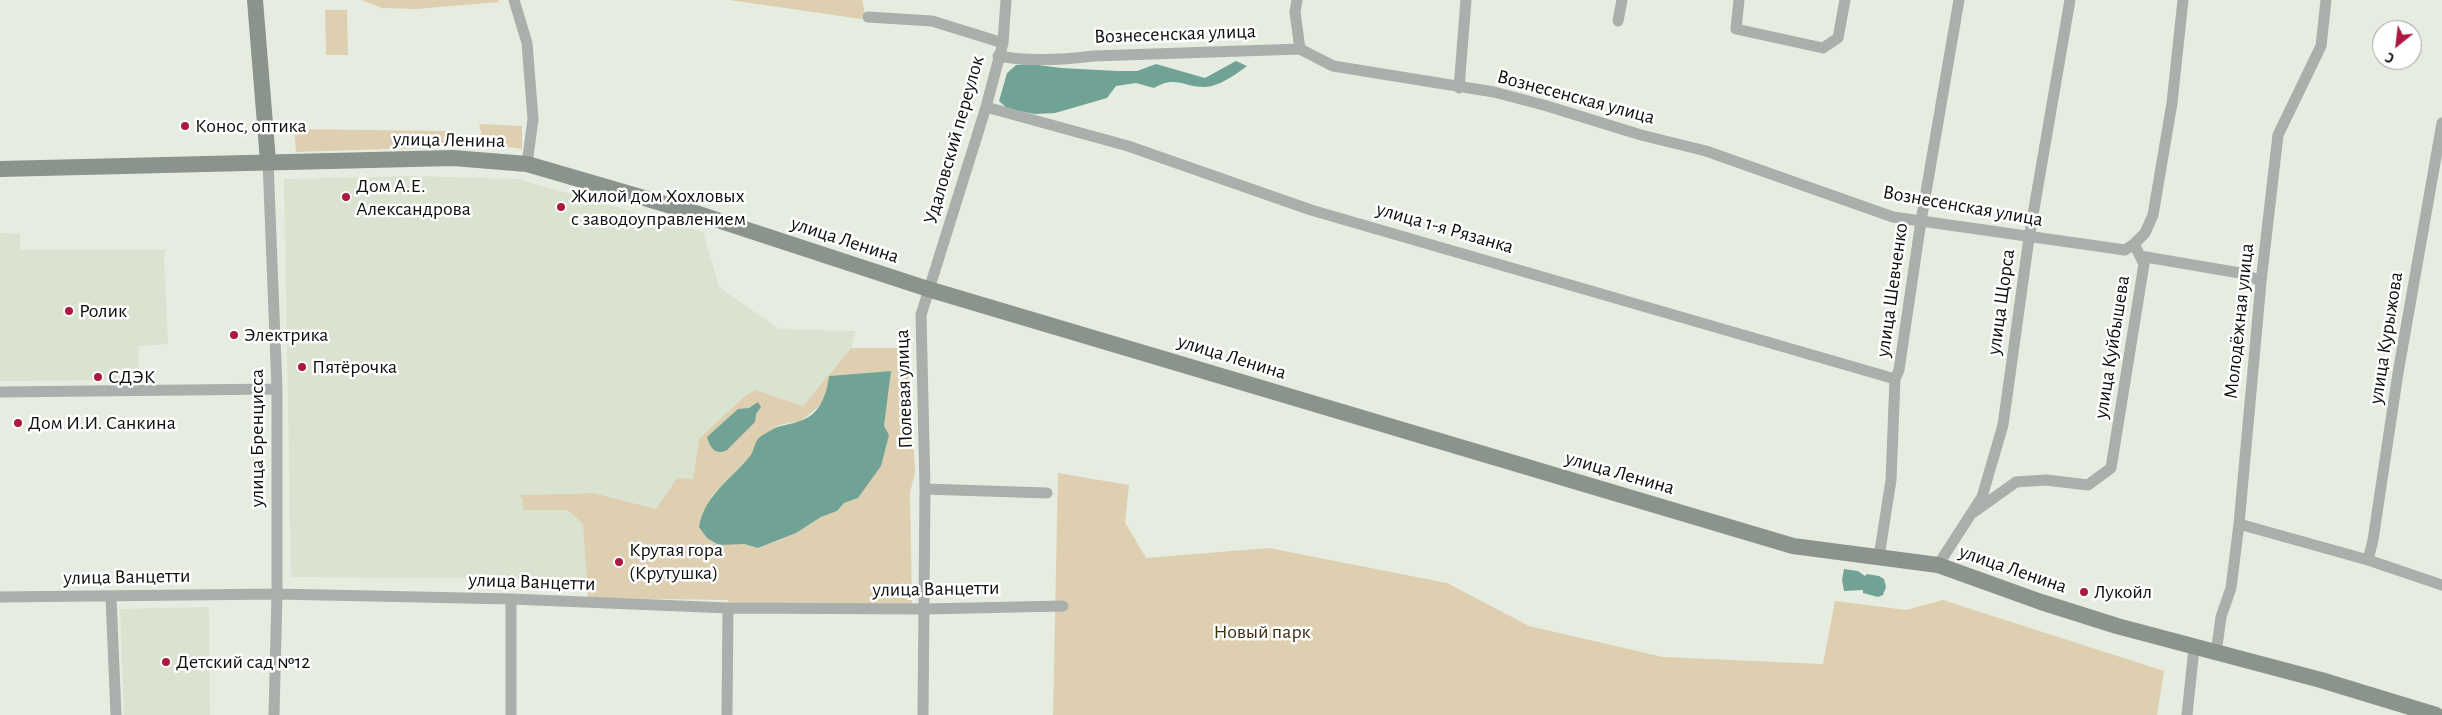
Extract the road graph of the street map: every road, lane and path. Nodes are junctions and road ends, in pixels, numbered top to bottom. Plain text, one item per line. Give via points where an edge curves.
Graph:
1 (256, 0) edge
2 (514, 0) edge
3 (1006, 0) edge
4 (1297, 0) edge
5 (1466, 0) edge
6 (1622, 0) edge
7 (1739, 0) edge
8 (1845, 0) edge
9 (1959, 0) edge
10 (2070, 0) edge
11 (2183, 0) edge
12 (2326, 0) edge
13 (868, 17) dead end
14 (1618, 21) dead end
15 (1003, 43) junction
16 (1300, 48) junction
17 (998, 56) junction
18 (1459, 88) junction
19 (986, 107) junction
20 (2442, 122) edge
21 (268, 161) junction
22 (527, 164) junction
23 (0, 169) edge
24 (1921, 221) junction
25 (2028, 238) junction
26 (2134, 244) junction
27 (2140, 256) junction
28 (2261, 282) junction
29 (928, 289) junction
30 (1896, 379) junction
31 (277, 390) junction
32 (0, 392) edge
33 (926, 489) junction
34 (1047, 493) dead end
35 (1974, 512) junction
36 (2239, 524) junction
37 (1879, 557) junction
38 (2368, 560) junction
39 (1938, 565) junction
40 (2442, 585) edge
41 (277, 594) junction
42 (0, 597) edge
43 (111, 597) junction
44 (512, 599) junction
45 (1063, 606) dead end
46 (728, 608) junction
47 (925, 609) junction
48 (2194, 648) junction
49 (2216, 653) junction
50 (116, 715) edge
51 (274, 715) edge
52 (512, 715) edge
53 (727, 715) edge
54 (923, 715) edge
55 (2187, 715) edge
56 (2436, 715) edge

1 - 21 street
2 - 22 street via 527,43 533,118
3 - 15 street, Удаловский переулок
4 - 16 street via 1295,12
5 - 18 street
6 - 14 street
7 - 8 street via 1736,28 1823,48 1838,38
9 - 24 street, улица Шевченко
10 - 25 street, улица Щорса
11 - 26 street via 2172,103 2152,215 2145,233
12 - 28 street, Молодёжная улица via 2321,46 2278,135
13 - 15 street via 932,21
15 - 17 street, Удаловский переулок
16 - 17 street, Вознесенская улица via 1070,59
16 - 18 street, Вознесенская улица via 1333,66
17 - 19 street, Удаловский переулок
18 - 24 street, Вознесенская улица via 1494,92 1706,151 1893,217
19 - 29 street, Удаловский переулок
19 - 30 street, улица 1-я Рязанка via 1128,146 1311,210
20 - 38 street, улица Курыжова
21 - 22 street, улица Ленина via 465,158
21 - 23 street, улица Ленина
21 - 31 street, улица Бренцисса
22 - 29 street, улица Ленина via 699,214
24 - 25 street, Вознесенская улица
24 - 30 street, улица Шевченко
25 - 26 street, Вознесенская улица via 2125,250
25 - 35 street, улица Щорса via 2003,424 1982,497
26 - 27 street, улица Куйбышева
27 - 28 street via 2246,274
27 - 35 street, улица Куйбышева via 2144,264 2111,468 2088,484 2046,480 2016,482
28 - 36 street, Молодёжная улица
29 - 33 street, Полевая улица via 921,315
29 - 37 street, улица Ленина via 1794,546
30 - 37 street, улица Шевченко via 1891,480
31 - 32 street
31 - 41 street, улица Бренцисса
33 - 34 street
33 - 47 street, Полевая улица
35 - 39 street, улица Щорса
36 - 38 street
36 - 49 street, Молодёжная улица via 2231,588 2221,617
37 - 39 street, улица Ленина
38 - 40 street
39 - 48 street, улица Ленина via 2041,602
41 - 43 street, улица Ванцетти
41 - 44 street, улица Ванцетти
41 - 51 street, улица Бренцисса
42 - 43 street, улица Ванцетти
43 - 50 street
44 - 46 street, улица Ванцетти
44 - 52 street
45 - 47 street, улица Ванцетти
46 - 47 street, улица Ванцетти
46 - 53 street
47 - 54 street, Полевая улица
48 - 49 street, улица Ленина
48 - 55 street
49 - 56 street, улица Ленина

